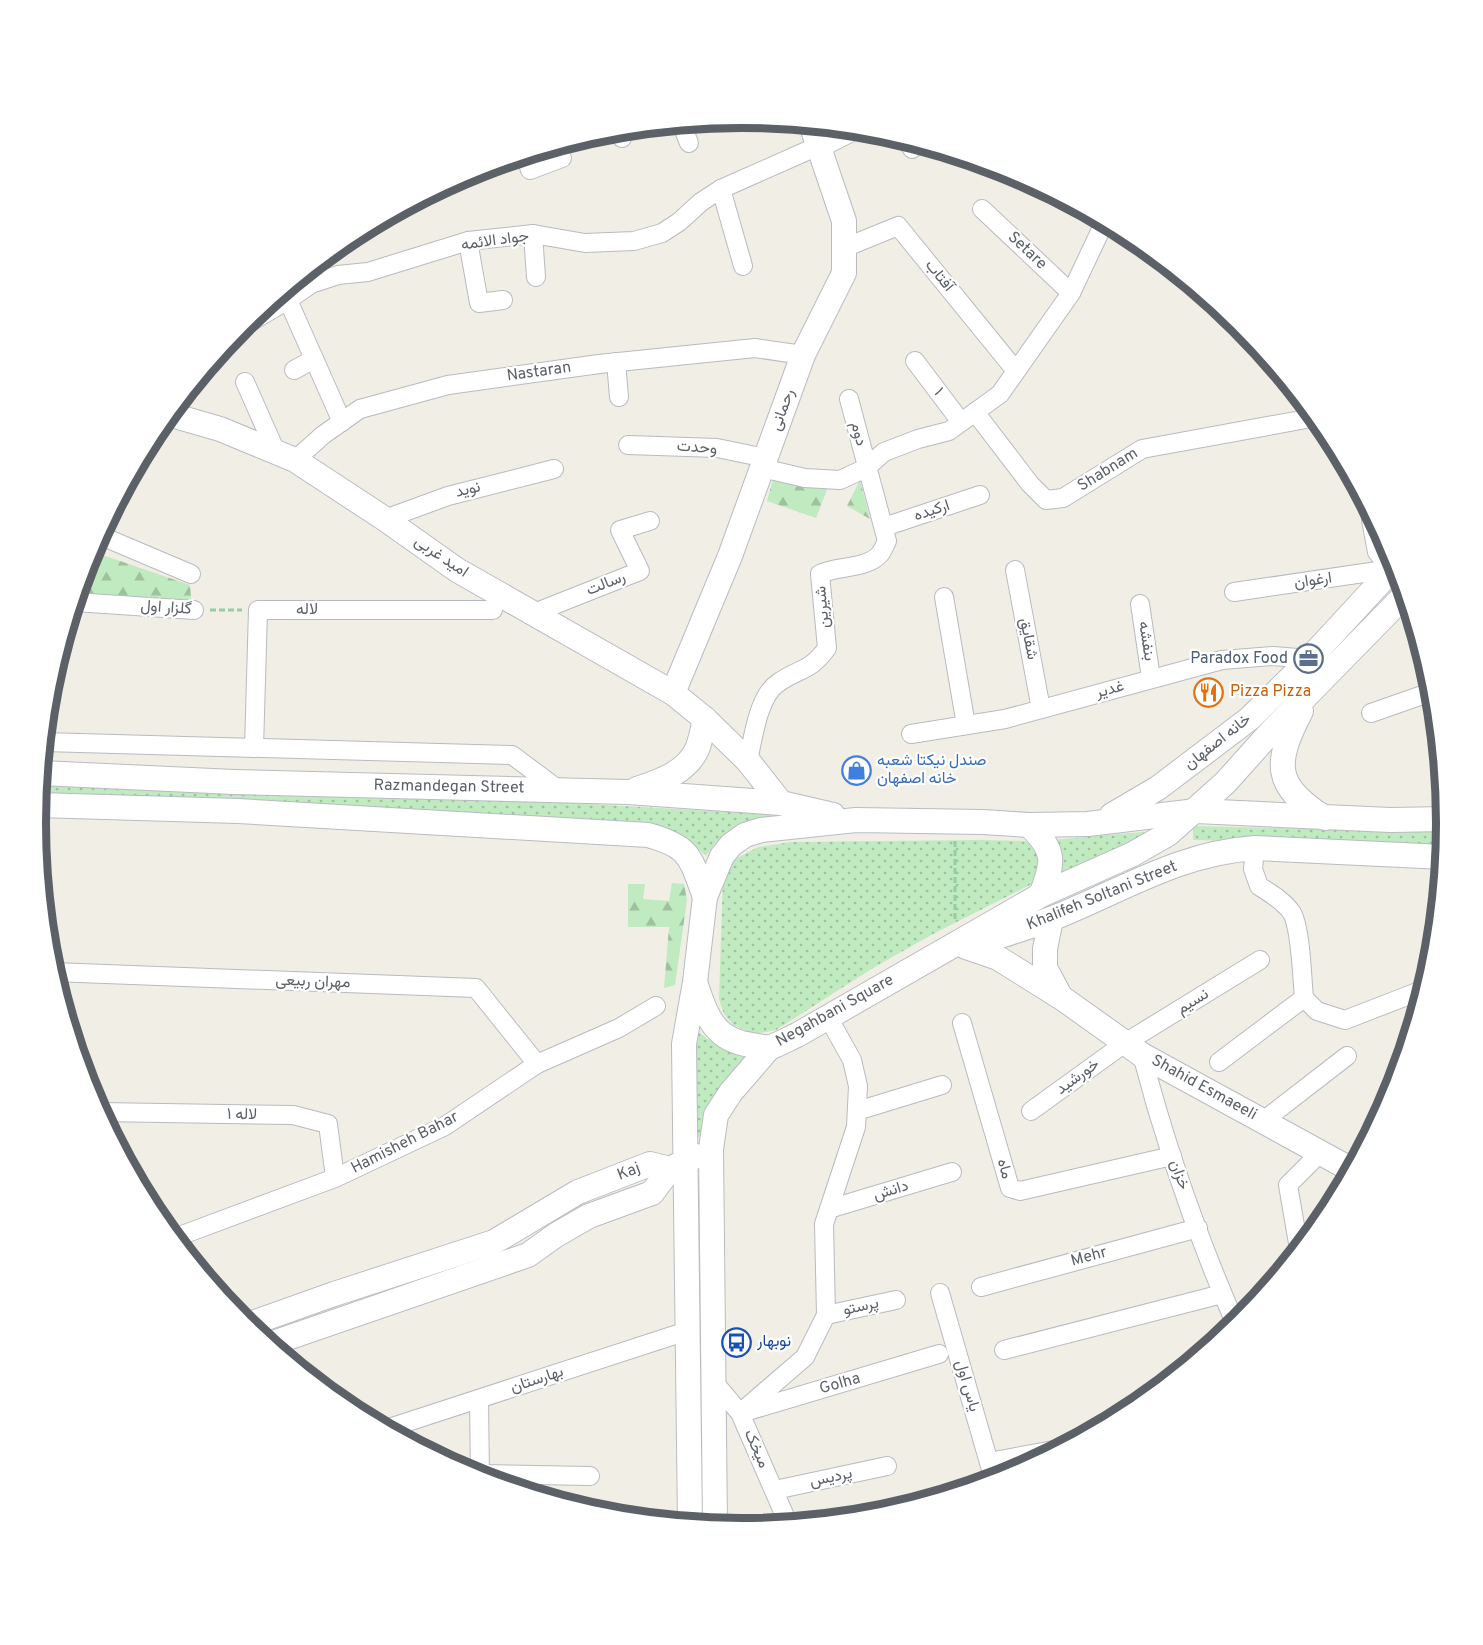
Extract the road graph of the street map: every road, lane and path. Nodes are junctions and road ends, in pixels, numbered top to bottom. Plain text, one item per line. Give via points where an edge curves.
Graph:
1 (683, 130) edge
2 (814, 135) edge
3 (688, 143) dead end
4 (562, 158) dead end
5 (527, 161) edge
6 (721, 189) junction
7 (982, 209) dead end
8 (1101, 229) edge
9 (533, 234) junction
10 (468, 241) junction
11 (844, 248) junction
12 (743, 266) dead end
13 (536, 277) dead end
14 (1071, 292) junction
15 (288, 300) junction
16 (503, 300) dead end
17 (275, 308) edge
18 (803, 356) junction
19 (314, 359) junction
20 (915, 361) dead end
21 (616, 362) junction
22 (294, 370) dead end
23 (1016, 371) junction
24 (245, 382) dead end
25 (619, 397) dead end
26 (849, 399) dead end
27 (178, 417) edge
28 (968, 417) junction
29 (1307, 419) edge
30 (342, 422) junction
31 (628, 445) dead end
32 (285, 456) junction
33 (764, 463) junction
34 (866, 468) junction
35 (554, 469) dead end
36 (981, 495) dead end
37 (385, 519) junction
38 (650, 521) dead end
39 (884, 527) junction
40 (1374, 534) edge
41 (107, 539) edge
42 (1385, 559) edge
43 (1388, 568) edge
44 (1015, 570) dead end
45 (1390, 572) edge
46 (191, 574) dead end
47 (1234, 592) dead end
48 (944, 597) dead end
49 (1400, 600) edge
50 (82, 602) edge
51 (1140, 604) dead end
52 (194, 610) joint
53 (258, 610) junction
54 (493, 610) dead end
55 (534, 613) junction
56 (1310, 659) junction
57 (1151, 678) junction
58 (1311, 690) junction
59 (673, 693) junction
60 (1424, 694) edge
61 (1041, 709) junction
62 (1371, 713) dead end
63 (705, 719) junction
64 (966, 725) junction
65 (911, 734) dead end
66 (51, 742) edge
67 (254, 748) junction
68 (748, 761) junction
69 (48, 773) edge
70 (559, 790) junction
71 (628, 792) junction
72 (781, 803) junction
73 (47, 805) edge
74 (1196, 811) junction
75 (1325, 818) junction
76 (1436, 819) edge
77 (856, 820) junction
78 (955, 822) junction
79 (1099, 822) junction
80 (1029, 825) junction
81 (1255, 848) junction
82 (1435, 858) edge
83 (1041, 895) junction
84 (705, 897) junction
85 (1052, 919) junction
86 (954, 947) junction
87 (1260, 960) dead end
88 (63, 972) edge
89 (695, 982) junction
90 (1415, 993) edge
91 (1062, 998) junction
92 (1304, 998) junction
93 (656, 1006) dead end
94 (828, 1017) junction
95 (962, 1023) dead end
96 (769, 1048) junction
97 (1134, 1049) junction
98 (1347, 1056) dead end
99 (1219, 1062) dead end
100 (537, 1064) junction
101 (942, 1085) dead end
102 (857, 1111) junction
103 (1031, 1111) dead end
104 (110, 1112) edge
105 (1263, 1121) junction
106 (711, 1149) junction
107 (1321, 1152) junction
108 (1172, 1156) junction
109 (678, 1165) junction
110 (1345, 1166) edge
111 (952, 1172) dead end
112 (335, 1178) junction
113 (829, 1209) junction
114 (1198, 1228) junction
115 (182, 1235) edge
116 (1297, 1240) edge
117 (981, 1287) dead end
118 (341, 1292) junction
119 (940, 1293) dead end
120 (1222, 1294) junction
121 (896, 1300) dead end
122 (351, 1315) junction
123 (826, 1315) junction
124 (1232, 1315) edge
125 (258, 1321) edge
126 (687, 1331) junction
127 (279, 1341) edge
128 (1004, 1350) dead end
129 (939, 1354) dead end
130 (714, 1381) junction
131 (479, 1399) junction
132 (740, 1413) junction
133 (397, 1426) edge
134 (1031, 1454) edge
135 (989, 1462) junction
136 (480, 1466) edge
137 (887, 1466) dead end
138 (991, 1471) edge
139 (503, 1475) edge
140 (590, 1476) dead end
141 (775, 1490) junction
142 (690, 1515) edge
143 (785, 1516) edge
144 (715, 1517) edge

1 - 3 street
2 - 6 street, جواد الائمه
2 - 11 main road, رحمانی via 844,221
4 - 5 street via 530,170
6 - 9 street, جواد الائمه via 662,233 634,241 585,243
6 - 12 street
7 - 14 street, Setare
8 - 14 street
9 - 10 street, جواد الائمه
9 - 13 street
10 - 15 street, جواد الائمه via 368,272 338,275 311,284
10 - 16 street via 479,303
11 - 18 main road, رحمانی via 844,273
11 - 23 street, آفتاب via 898,226
14 - 23 street
15 - 17 street, جواد الائمه
15 - 19 street
18 - 21 street, Nastaran via 755,348
18 - 33 main road, رحمانی
19 - 22 street
19 - 30 street
20 - 28 street, ۱
21 - 25 street
21 - 30 street, Nastaran via 448,385 360,409
23 - 28 street via 1000,394
24 - 32 street
26 - 34 street, دوم
27 - 32 main road, امید غربی via 220,429
28 - 29 street, Shabnam via 1046,500 1063,498 1142,449
28 - 34 street via 949,431 884,452
30 - 32 street, Nastaran
31 - 33 street, وحدت via 717,448
32 - 37 main road, امید غربی
33 - 34 street via 805,478 840,480
33 - 59 main road, رحمانی
34 - 39 street, شیرین
35 - 37 street, نوید via 448,496
36 - 39 street, ارکیده
37 - 55 main road, امید غربی via 457,570
38 - 55 street, رسالت via 620,530 640,571
39 - 68 street, شیرین via 887,541 879,555 820,574 827,648 818,660 777,683 767,694
40 - 42 street via 1377,552
41 - 46 street
43 - 47 street, ارغوان
44 - 61 street, شقایق
45 - 56 main road, خانه اصفهان
48 - 64 street
49 - 58 main road, خانه اصفهان
50 - 52 street, گلزار اول
51 - 57 street, بنفشه
52 - 53 path, گلزار اول
53 - 54 street, لاله
53 - 67 street
55 - 59 main road, امید غربی
56 - 57 street, غدیر via 1273,656 1222,660
56 - 79 main road, خانه اصفهان via 1249,719 1158,788
57 - 61 street, غدیر
58 - 74 main road, خانه اصفهان
58 - 75 main road via 1289,733 1283,773 1291,792
59 - 63 main road, امید غربی
60 - 62 street
61 - 64 street, غدیر
63 - 68 main road, امید غربی
63 - 71 main road via 698,748 680,771
64 - 65 street, غدیر
66 - 67 street
67 - 70 street via 512,755
68 - 72 main road, امید غربی
69 - 70 main road, Razmandegan Street
70 - 71 main road, Razmandegan Street
71 - 72 main road, Razmandegan Street
72 - 77 main road, Razmandegan Street
73 - 84 main road, Razmandegan Street via 238,811 648,835 686,851
74 - 75 main road
74 - 79 main road, Negahbani Square
74 - 83 main road, Negahbani Square via 1168,834 1133,854
75 - 76 main road
77 - 78 main road, Negahbani Square
77 - 84 main road, Negahbani Square via 772,828 745,835 722,856
78 - 80 main road, Negahbani Square
78 - 86 path
79 - 80 main road, Negahbani Square
80 - 83 main road via 1043,839 1050,854 1049,873
81 - 82 main road, Khalifeh Soltani Street
81 - 85 main road, Khalifeh Soltani Street via 1225,850 1153,872
81 - 92 street via 1253,869 1258,886 1277,897 1293,914 1300,943
83 - 86 main road, Negahbani Square
84 - 89 main road, Negahbani Square
85 - 86 main road, Khalifeh Soltani Street
85 - 91 main road, Shahid Esmaeeli via 1045,968
86 - 91 main road, Shahid Esmaeeli via 998,958
86 - 94 main road, Negahbani Square
87 - 97 street, نسیم
88 - 100 street, مهران ربیعی via 476,988
89 - 96 main road, Negahbani Square via 705,1013 716,1028 729,1039
89 - 109 main road via 684,1044
90 - 92 street via 1346,1020 1317,1011
91 - 97 main road, Shahid Esmaeeli
92 - 99 street
93 - 100 street, Hamisheh Bahar via 619,1028
94 - 96 main road, Negahbani Square
94 - 102 street via 852,1060 858,1086
95 - 108 street, ماه via 1010,1188 1020,1191
96 - 106 main road via 716,1115
97 - 103 street, خورشید
97 - 105 main road, Shahid Esmaeeli
97 - 108 street, خزان
98 - 105 street
100 - 112 street, Hamisheh Bahar via 445,1126
101 - 102 street
102 - 113 street via 856,1127
104 - 112 street, لاله ۱ via 293,1115 328,1124
105 - 107 main road, Shahid Esmaeeli
106 - 109 main road
106 - 130 main road
107 - 110 main road, Shahid Esmaeeli
107 - 116 street via 1288,1185
108 - 114 street, خزان
109 - 118 main road, Kaj via 650,1164 578,1192 494,1242
109 - 122 main road, Kaj via 652,1193 589,1216 528,1255
109 - 126 main road
111 - 113 street, دانش
112 - 115 street, Hamisheh Bahar
113 - 123 street via 824,1224
114 - 117 street, Mehr
114 - 120 street, خزان
118 - 122 main road
118 - 125 main road, Kaj
119 - 135 street, یاس اول
120 - 124 street, خزان
120 - 128 street
121 - 123 street, پرستو
122 - 127 main road, Kaj
123 - 132 street via 805,1357
126 - 131 street, بهارستان
126 - 142 main road
129 - 132 street, Golha
130 - 132 street, میخک
130 - 144 main road
131 - 133 street, بهارستان
131 - 136 street
132 - 141 street, میخک
134 - 135 street
135 - 138 street, یاس اول
137 - 141 street, پردیس
139 - 140 street
141 - 143 street, میخک

